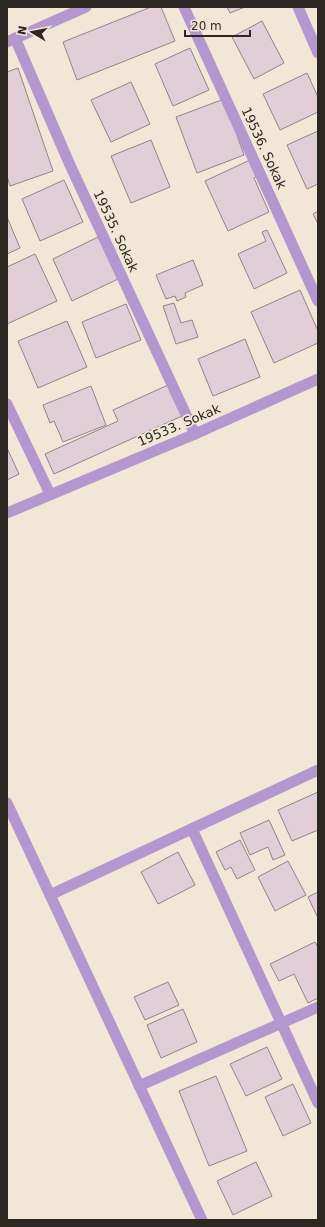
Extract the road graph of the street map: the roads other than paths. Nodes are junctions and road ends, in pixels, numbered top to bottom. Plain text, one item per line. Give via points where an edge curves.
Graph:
1 (86, 7) edge
2 (184, 7) edge
3 (298, 7) edge
4 (11, 40) edge
5 (318, 53) edge
6 (318, 301) edge
7 (318, 379) edge
8 (7, 404) edge
9 (195, 434) junction
10 (50, 494) junction
11 (7, 513) edge
12 (318, 770) edge
13 (7, 803) edge
14 (192, 829) junction
15 (50, 895) junction
16 (318, 1007) edge
17 (282, 1023) junction
18 (139, 1086) junction
19 (318, 1103) edge
20 (202, 1220) edge

1 - 4 street
2 - 6 street, 19536. Sokak
3 - 5 street
4 - 9 street, 19535. Sokak
7 - 9 street, 19533. Sokak
8 - 10 street
9 - 10 street, 19533. Sokak
10 - 11 street, 19533. Sokak
12 - 14 street
13 - 15 street
14 - 15 street
14 - 17 street
15 - 18 street
16 - 17 street
17 - 18 street
17 - 19 street
18 - 20 street

